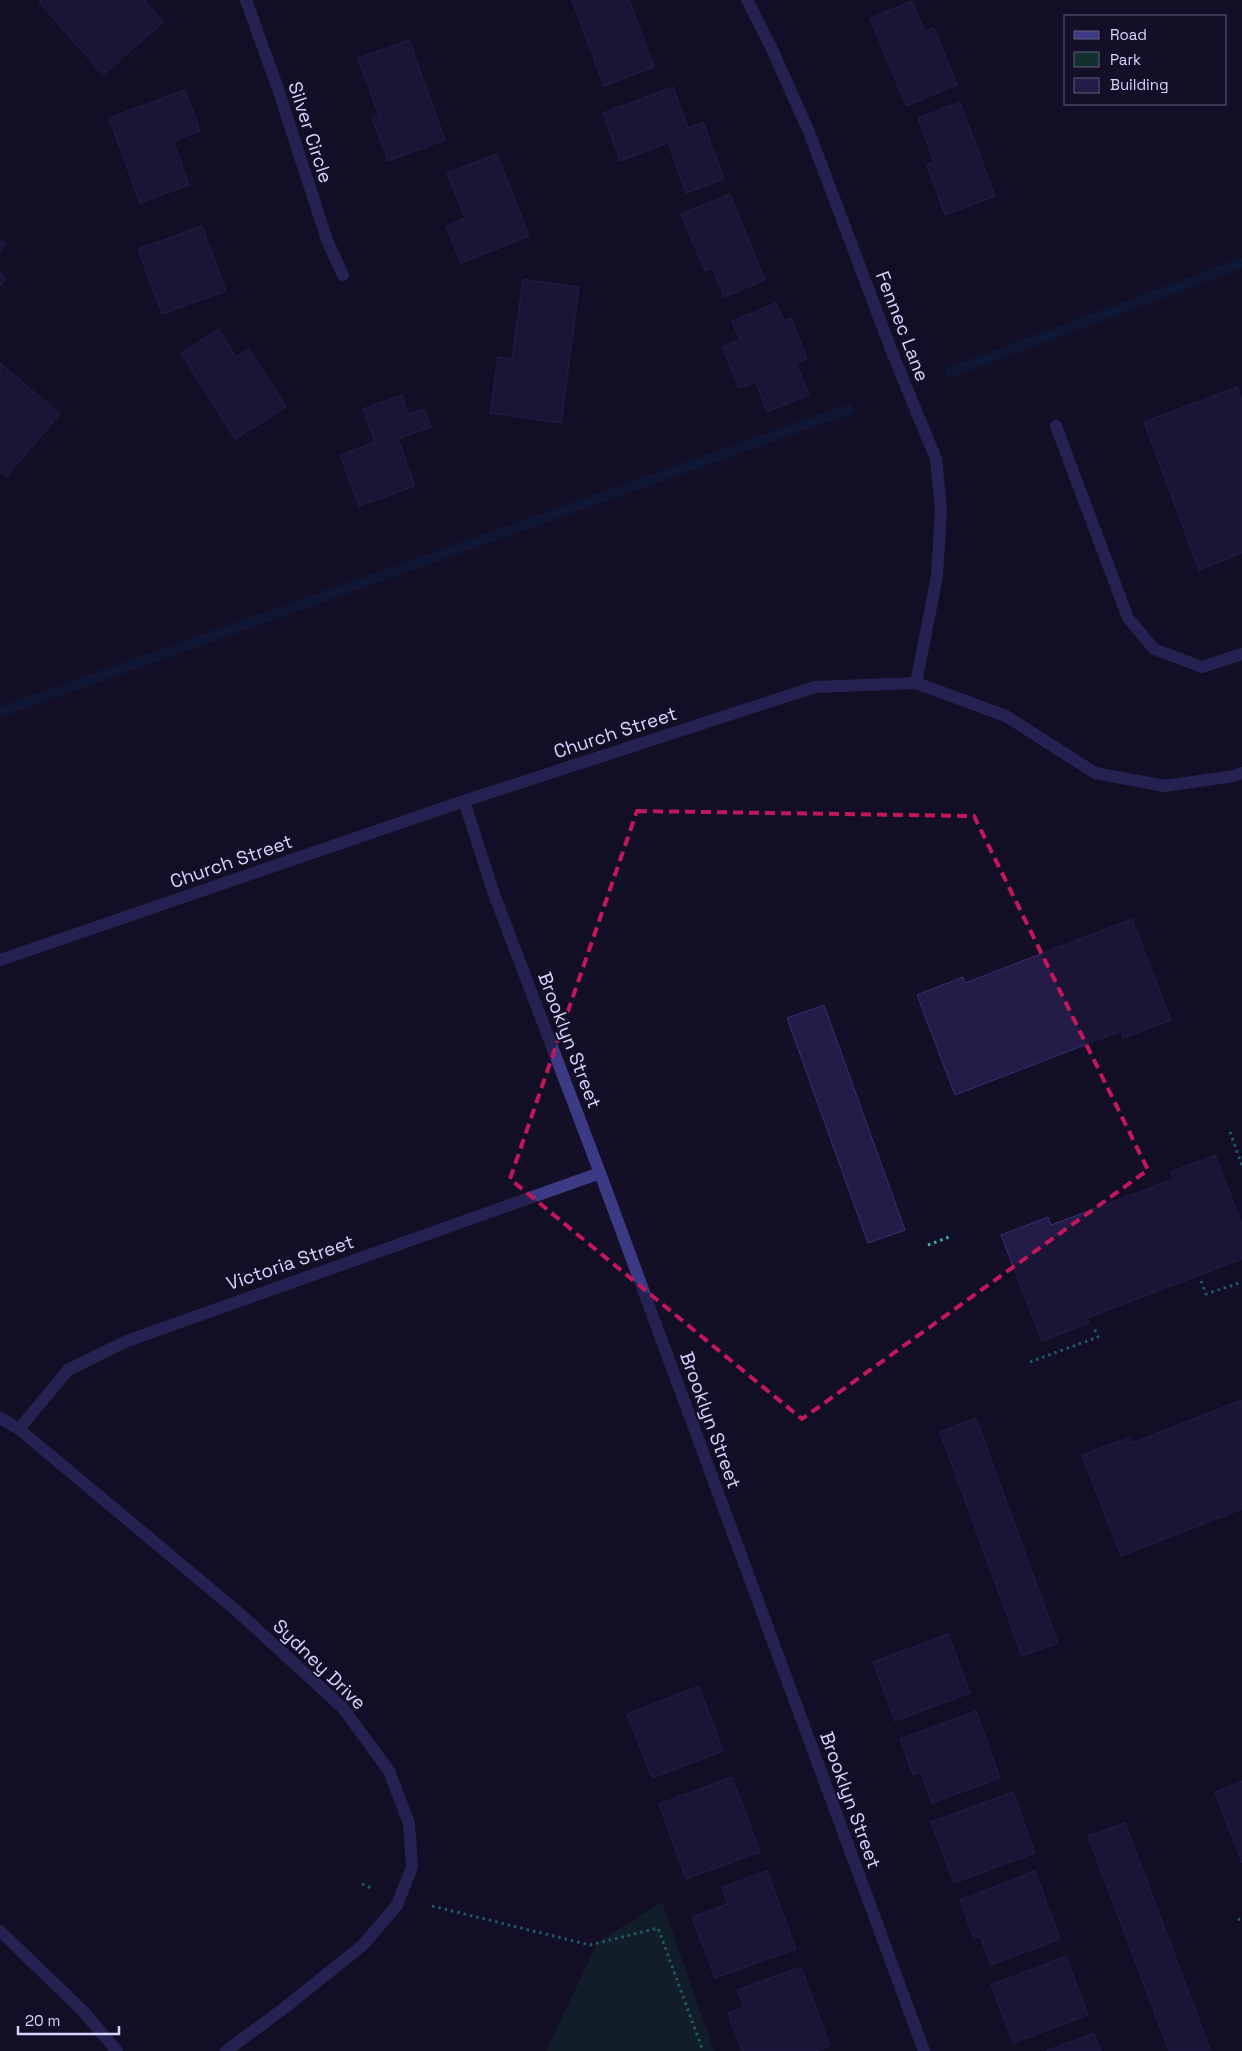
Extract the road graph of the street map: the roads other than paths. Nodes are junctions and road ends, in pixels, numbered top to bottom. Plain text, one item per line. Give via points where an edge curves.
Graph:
1 (246, 0) edge
2 (747, 0) edge
3 (343, 275) dead end
4 (1056, 426) dead end
5 (1242, 654) edge
6 (916, 683) junction
7 (1242, 773) edge
8 (464, 802) junction
9 (0, 960) edge
10 (600, 1173) junction
11 (0, 1418) edge
12 (19, 1428) junction
13 (0, 1931) edge
14 (117, 2051) edge
15 (226, 2051) edge
16 (924, 2051) edge

1 - 3 street, Silver Circle via 327,240
2 - 6 street, Fennec Lane via 809,132 894,358 936,459 941,508 937,576
4 - 5 street via 1128,618 1154,649 1202,667
6 - 7 street, Church Street via 1006,716 1095,773 1165,786
6 - 8 street, Church Street via 815,687
8 - 9 street, Church Street
8 - 10 street, Brooklyn Street via 494,894
10 - 12 street, Victoria Street via 128,1342 68,1370
10 - 16 street, Brooklyn Street
11 - 12 street, Sydney Drive
12 - 15 street, Sydney Drive via 238,1612 343,1708 389,1770 409,1823 412,1867 397,1905 364,1945
13 - 14 street via 83,2012

